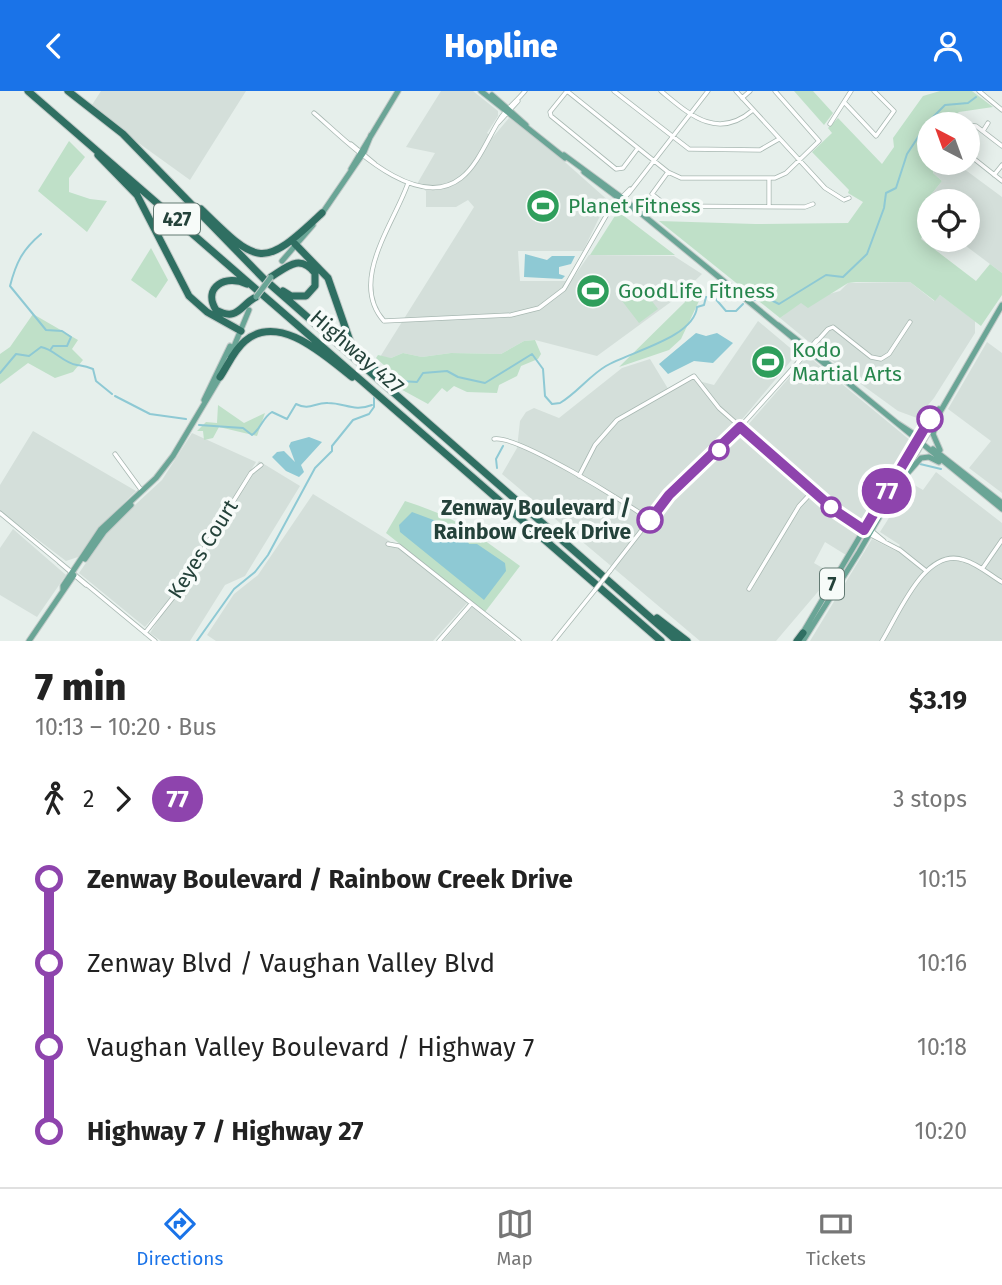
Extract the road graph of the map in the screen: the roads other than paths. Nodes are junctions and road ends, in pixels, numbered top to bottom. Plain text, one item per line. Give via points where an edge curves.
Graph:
1 (28, 91) edge
2 (68, 91) edge
3 (398, 91) edge
4 (481, 91) edge
5 (487, 91) edge
6 (525, 91) edge
7 (567, 91) edge
8 (614, 91) edge
9 (661, 91) edge
10 (708, 91) edge
11 (736, 91) edge
12 (750, 91) edge
13 (775, 91) edge
14 (851, 91) edge
15 (874, 91) edge
16 (979, 91) edge
17 (742, 98) junction
18 (844, 102) junction
19 (753, 110) junction
20 (1002, 110) edge
21 (509, 111) junction
22 (314, 113) dead end
23 (690, 114) junction
24 (988, 123) dead end
25 (830, 124) dead end
26 (982, 131) joint
27 (672, 137) junction
28 (779, 139) junction
29 (90, 142) junction
30 (1002, 146) edge
31 (638, 148) junction
32 (361, 152) junction
33 (144, 155) junction
34 (653, 160) junction
35 (799, 160) junction
36 (980, 164) edge
37 (1002, 165) edge
38 (668, 172) junction
39 (994, 175) junction
40 (769, 179) junction
41 (1002, 181) edge
42 (408, 183) junction
43 (849, 198) dead end
44 (621, 199) junction
45 (813, 204) dead end
46 (769, 207) junction
47 (322, 213) junction
48 (297, 245) junction
49 (268, 278) junction
50 (265, 296) junction
51 (256, 297) junction
52 (1002, 305) edge
53 (910, 322) dead end
54 (239, 330) junction
55 (809, 349) junction
56 (220, 377) junction
57 (381, 380) junction
58 (370, 387) junction
59 (203, 405) junction
60 (941, 407) junction
61 (740, 427) junction
62 (494, 439) dead end
63 (920, 440) junction
64 (116, 454) dead end
65 (173, 456) junction
66 (261, 465) dead end
67 (953, 467) junction
68 (579, 476) junction
69 (898, 482) junction
70 (142, 491) junction
71 (813, 491) junction
72 (1002, 506) edge
73 (0, 513) edge
74 (650, 520) junction
75 (868, 531) junction
76 (1002, 540) edge
77 (388, 544) dead end
78 (982, 569) junction
79 (925, 571) junction
80 (73, 574) junction
81 (1002, 582) edge
82 (749, 589) dead end
83 (623, 592) junction
84 (471, 604) junction
85 (622, 607) junction
86 (145, 633) junction
87 (800, 639) edge
88 (29, 641) edge
89 (155, 641) edge
90 (439, 641) edge
91 (519, 641) edge
92 (554, 641) edge
93 (653, 641) edge
94 (661, 641) edge
95 (677, 641) edge
96 (687, 641) edge
97 (882, 641) edge

1 - 29 highway, Highway 427 / 427
2 - 33 highway, Highway 427 / 427
3 - 32 main road
4 - 21 main road
5 - 21 main road
6 - 21 street
7 - 31 street
7 - 31 street via 550,114 584,142 618,169
8 - 27 street
9 - 23 street
10 - 23 street
11 - 17 street
12 - 17 street
13 - 35 street via 818,139
14 - 18 street
15 - 18 street via 894,111 877,136
16 - 20 street
17 - 19 street
18 - 25 street
19 - 23 street via 734,122 702,123
19 - 28 street
21 - 42 street via 461,178 447,185
21 - 44 main road
22 - 32 street
23 - 27 street
24 - 26 street
26 - 30 street
27 - 28 street via 694,150 760,151
27 - 34 street
28 - 35 street
29 - 50 highway, Highway 427 / 427
29 - 54 highway via 137,195 189,296
31 - 34 street
32 - 42 street
32 - 47 main road
33 - 47 highway via 249,252 262,255 284,248
33 - 49 highway, Highway 427 / 427
34 - 38 street
34 - 44 street
35 - 40 street via 782,175
35 - 43 street via 825,188 844,200
36 - 39 street
37 - 39 street
38 - 40 street via 681,178
38 - 46 street via 652,194 667,206
39 - 41 street
40 - 46 street
42 - 44 street via 371,264 374,304 384,321 511,315 539,308 564,289
44 - 55 main road
45 - 46 street
47 - 48 main road
48 - 49 main road
48 - 57 highway via 324,270 346,335
49 - 49 highway via 297,262 311,268 317,280 312,291 299,298
49 - 51 main road, bridge
49 - 57 highway, Highway 427 / 427
50 - 51 highway via 237,279 228,279 214,288 211,297 216,310 229,316
50 - 58 highway, Highway 427 / 427
51 - 54 main road
52 - 60 main road, 7
53 - 55 street via 889,355 881,359 871,357 833,327
54 - 56 main road
54 - 59 main road
55 - 61 street
55 - 63 main road
56 - 58 highway via 246,340 275,331 297,338
56 - 59 main road
57 - 83 highway, Highway 427 / 427
58 - 85 highway, Highway 427 / 427
59 - 65 main road
60 - 63 main road, 7
60 - 67 main road via 934,443
61 - 68 street via 719,408 698,377 691,376 614,423 595,445
61 - 71 street
61 - 74 street via 669,495
62 - 68 street via 509,440
63 - 67 main road
63 - 69 main road, 7
63 - 75 main road, 7
64 - 70 street
65 - 70 main road
65 - 80 main road via 152,486 104,532
66 - 86 street, Keyes Court via 251,473 175,595
67 - 69 main road via 921,458
67 - 72 main road
68 - 74 street
69 - 75 main road, 7
70 - 80 main road via 101,529
71 - 75 street
71 - 82 street via 799,506
73 - 80 street
74 - 92 street, bridge
75 - 79 street
75 - 87 main road, 7
76 - 78 street
77 - 84 street via 399,546
78 - 79 street via 954,558 939,560
78 - 81 street
79 - 97 street
80 - 86 street
80 - 88 main road
83 - 95 highway, Highway 427 / 427
83 - 96 highway
84 - 90 street
84 - 91 street
85 - 93 highway
85 - 94 highway, Highway 427 / 427
86 - 89 street

